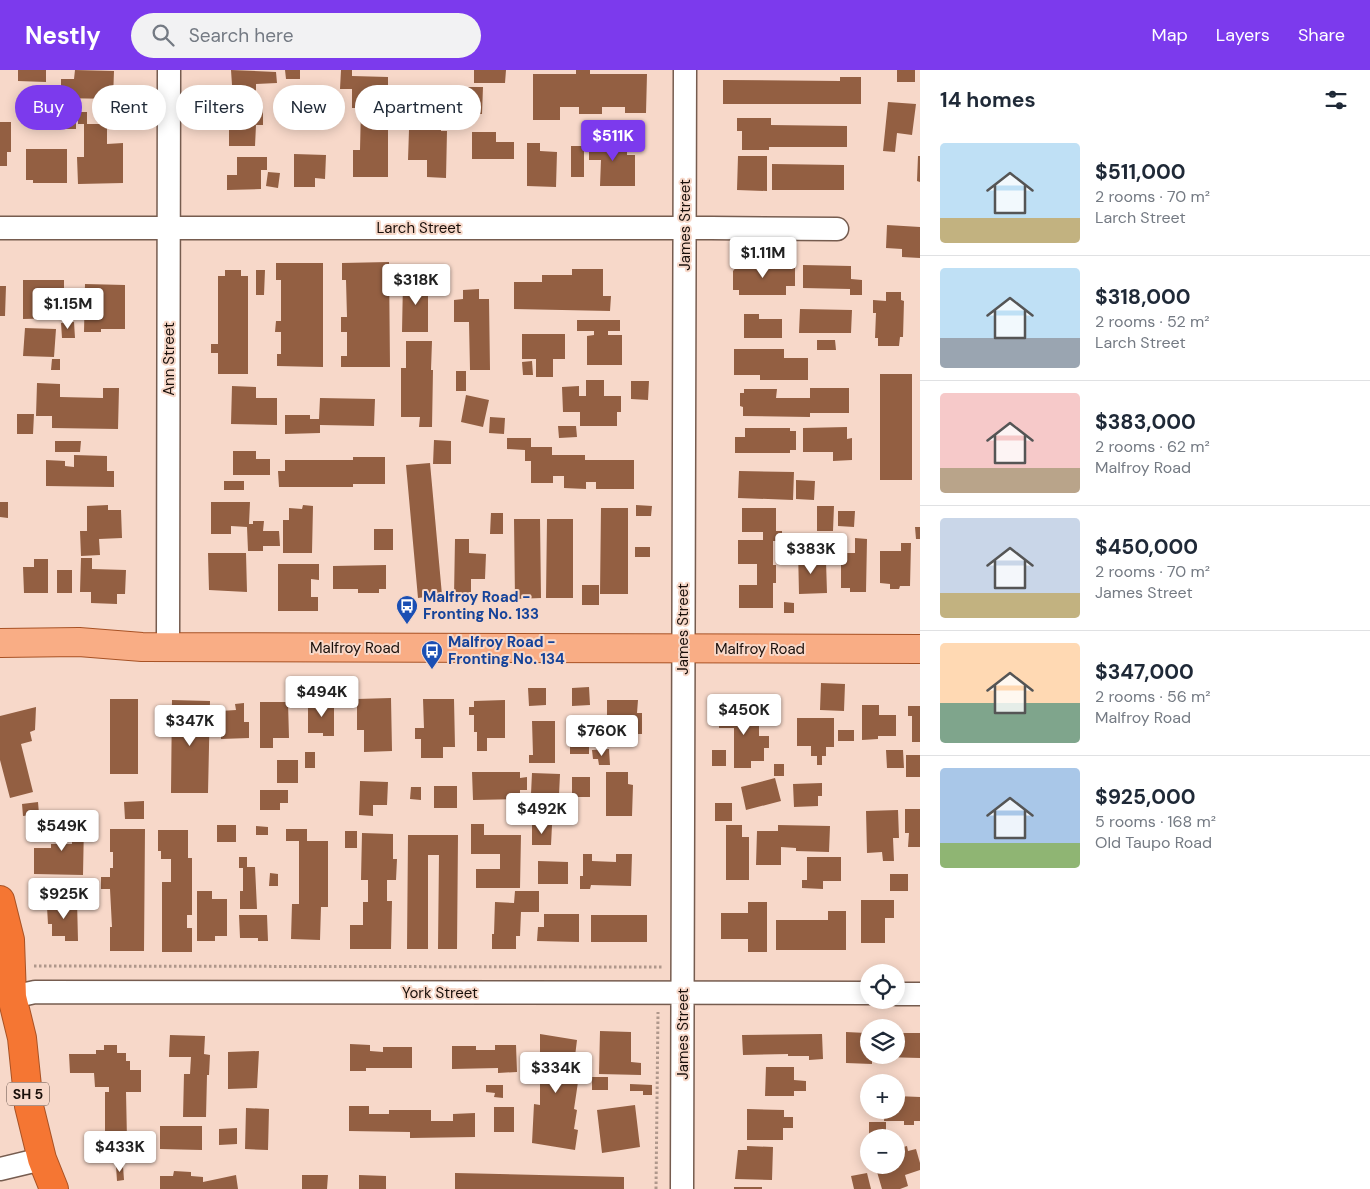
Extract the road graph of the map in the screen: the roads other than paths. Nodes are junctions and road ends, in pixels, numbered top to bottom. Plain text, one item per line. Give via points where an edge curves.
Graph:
1 (169, 70) edge
2 (685, 70) edge
3 (0, 228) edge
4 (169, 228) junction
5 (684, 228) junction
6 (837, 229) dead end
7 (0, 643) edge
8 (168, 647) junction
9 (683, 648) junction
10 (920, 649) edge
11 (0, 900) edge
12 (6, 988) edge
13 (683, 993) junction
14 (860, 993) edge
15 (905, 994) edge
16 (920, 994) edge
17 (42, 1159) junction
18 (0, 1169) edge
19 (54, 1189) edge
20 (682, 1189) edge

1 - 4 street, Ann Street
2 - 5 street, James Street
3 - 4 street, Larch Street
4 - 5 street, Larch Street
4 - 8 street, Ann Street
5 - 6 street, Larch Street
5 - 9 street, James Street
7 - 8 main road, Malfroy Road via 79,642
8 - 9 main road, Malfroy Road
9 - 10 main road, Malfroy Road
9 - 13 street, James Street
11 - 12 highway, SH 5 via 10,940
12 - 13 street, York Street via 35,992
12 - 17 highway, SH 5 via 22,1038 29,1106
13 - 14 street, York Street
13 - 20 street, James Street
15 - 16 street
17 - 18 street
17 - 19 highway, SH 5

